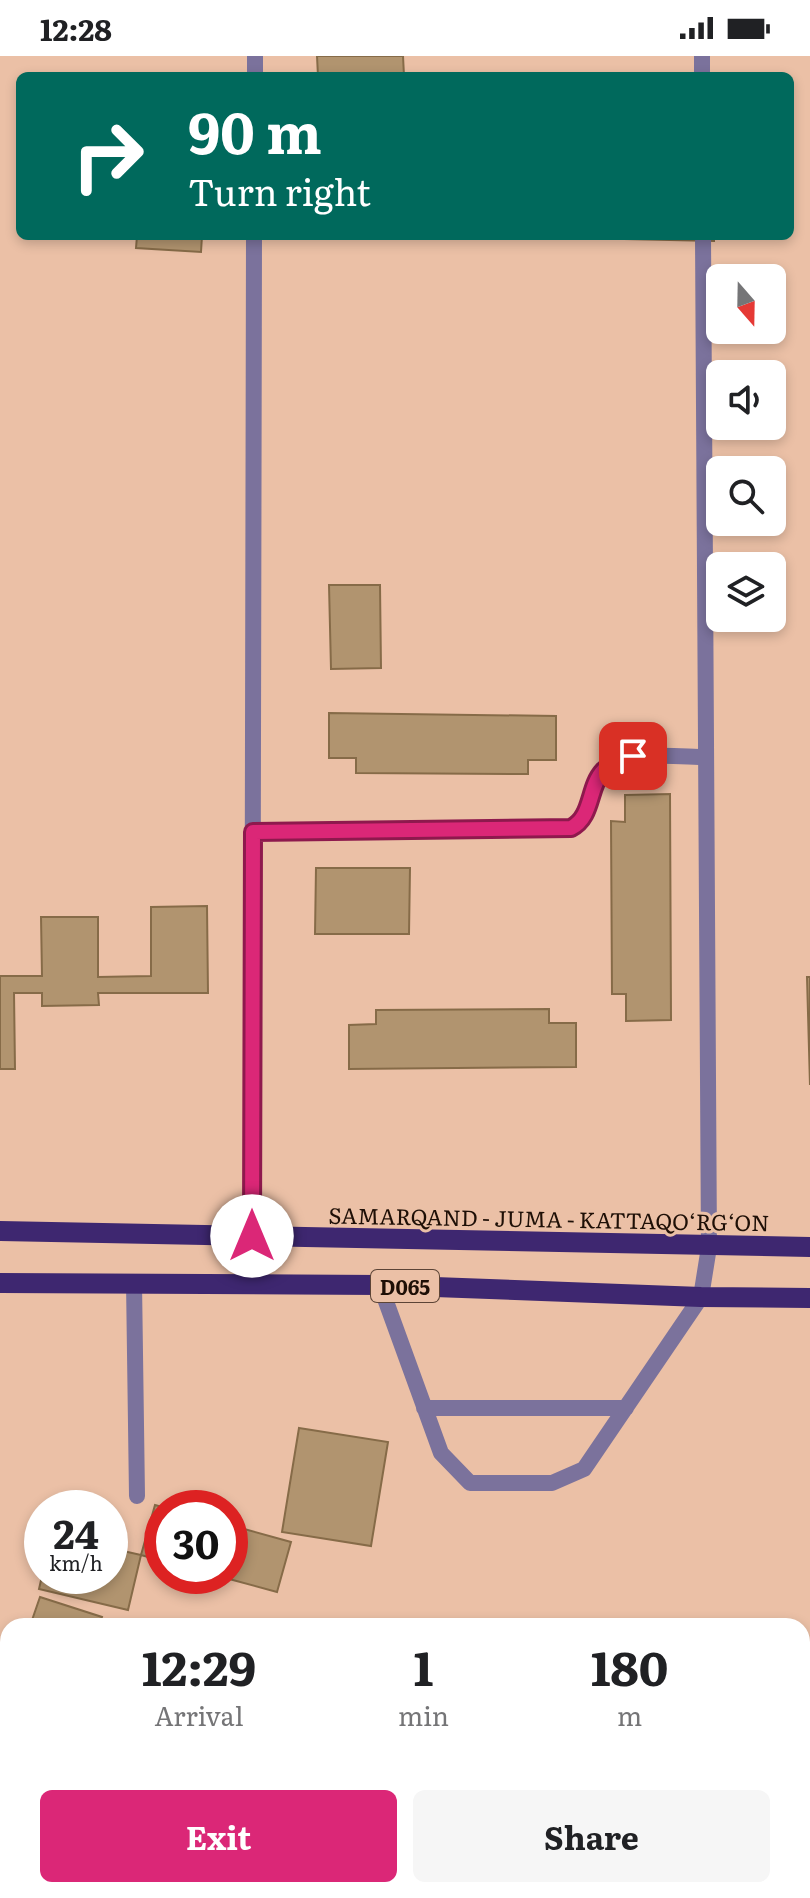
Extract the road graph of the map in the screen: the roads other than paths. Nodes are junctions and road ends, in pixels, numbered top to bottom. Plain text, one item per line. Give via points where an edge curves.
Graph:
1 (254, 240) edge
2 (703, 240) edge
3 (706, 757) junction
4 (253, 832) junction
5 (0, 1231) edge
6 (252, 1236) junction
7 (709, 1247) junction
8 (810, 1247) edge
9 (134, 1282) junction
10 (0, 1283) edge
11 (380, 1285) junction
12 (701, 1297) junction
13 (810, 1298) edge
14 (424, 1408) junction
15 (626, 1408) junction
16 (137, 1496) dead end

1 - 4 street
2 - 3 street
3 - 4 street via 633,756 615,762 601,773 588,809 571,828
3 - 7 street
4 - 6 street
5 - 6 main road, SAMARQAND - JUMA - KATTAQO‘RG‘ON / D065
6 - 7 main road, SAMARQAND - JUMA - KATTAQO‘RG‘ON / D065
7 - 8 main road, SAMARQAND - JUMA - KATTAQO‘RG‘ON / D065
7 - 12 street
9 - 10 main road, D065
9 - 11 main road, D065
9 - 16 street
11 - 12 main road, D065
11 - 14 street
12 - 13 main road, D065
12 - 15 street
14 - 15 street
14 - 15 street via 441,1453 470,1483 552,1483 584,1469

